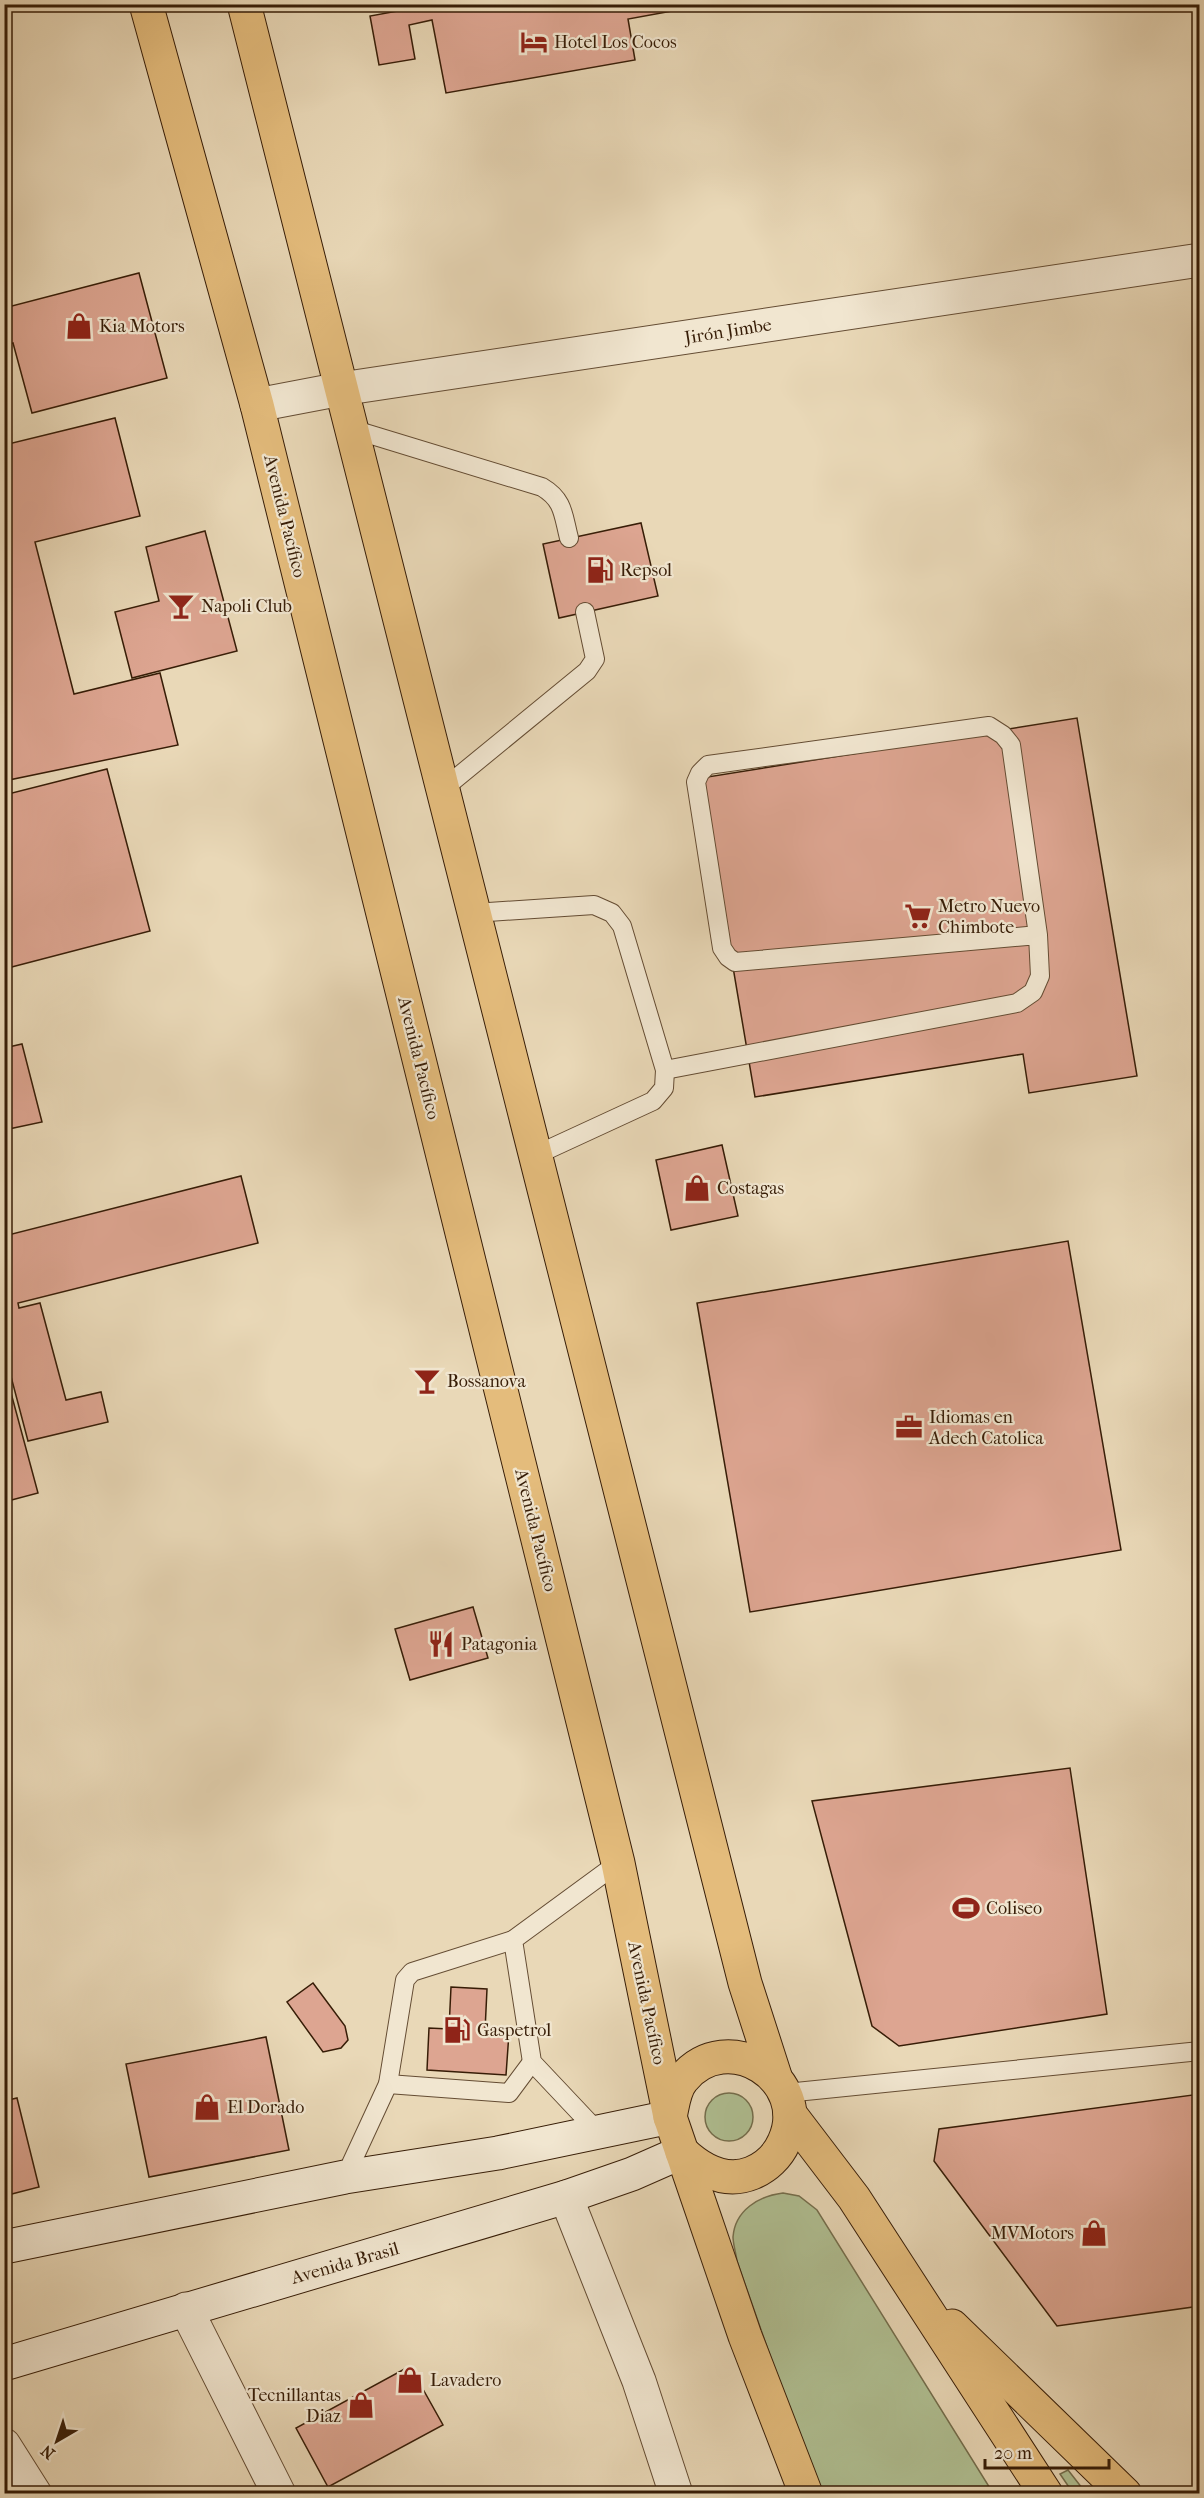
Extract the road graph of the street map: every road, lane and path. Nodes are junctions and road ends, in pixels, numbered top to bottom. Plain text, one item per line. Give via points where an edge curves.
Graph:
1 (146, 4) edge
2 (244, 4) edge
3 (1200, 260) edge
4 (341, 389) junction
5 (258, 405) junction
6 (352, 429) junction
7 (568, 538) dead end
8 (585, 612) dead end
9 (443, 789) junction
10 (474, 913) junction
11 (1038, 935) junction
12 (665, 1070) junction
13 (536, 1155) junction
14 (618, 1863) junction
15 (513, 1940) junction
16 (1200, 2051) edge
17 (532, 2062) junction
18 (388, 2084) junction
19 (784, 2094) junction
20 (670, 2117) junction
21 (598, 2132) junction
22 (682, 2152) junction
23 (345, 2177) junction
24 (566, 2198) junction
25 (4, 2247) edge
26 (913, 2288) junction
27 (186, 2309) junction
28 (4, 2364) edge
29 (4, 2445) edge
30 (35, 2493) edge
31 (279, 2493) edge
32 (676, 2493) edge
33 (806, 2493) edge
34 (1046, 2493) edge
35 (1125, 2493) edge

1 - 5 main road, Avenida Pacífico
2 - 4 main road
3 - 4 street, Jirón Jimbe
4 - 5 street, Jirón Jimbe
4 - 6 main road
5 - 14 main road, Avenida Pacífico
6 - 7 lane via 542,487 555,495 561,505
6 - 9 main road
8 - 9 lane via 596,659 587,671
9 - 10 main road
10 - 12 lane via 594,905 612,912 622,926
10 - 13 main road
11 - 11 lane via 735,962 722,948 696,782 700,772 708,765 989,726 1011,745
11 - 12 lane via 1040,976 1033,992 1017,1003
12 - 13 lane via 664,1088 653,1101
13 - 19 main road via 742,1972
14 - 15 lane
14 - 20 main road, Avenida Pacífico
15 - 17 lane
15 - 18 lane via 411,1972 405,1980
16 - 19 lane
17 - 18 lane via 509,2093
17 - 21 lane
18 - 23 lane
19 - 20 main road via 758,2063 739,2057 718,2057 699,2065 683,2079
19 - 22 main road via 788,2133 768,2164 751,2174 713,2174
19 - 26 main road
20 - 21 street
20 - 22 main road
21 - 23 street via 498,2153
22 - 24 street, Avenida Brasil
22 - 33 main road via 745,2336
23 - 25 street
24 - 27 street, Avenida Brasil
24 - 32 street via 639,2381
26 - 34 main road
26 - 35 main road
27 - 28 street, Avenida Brasil
27 - 31 street
29 - 30 street

